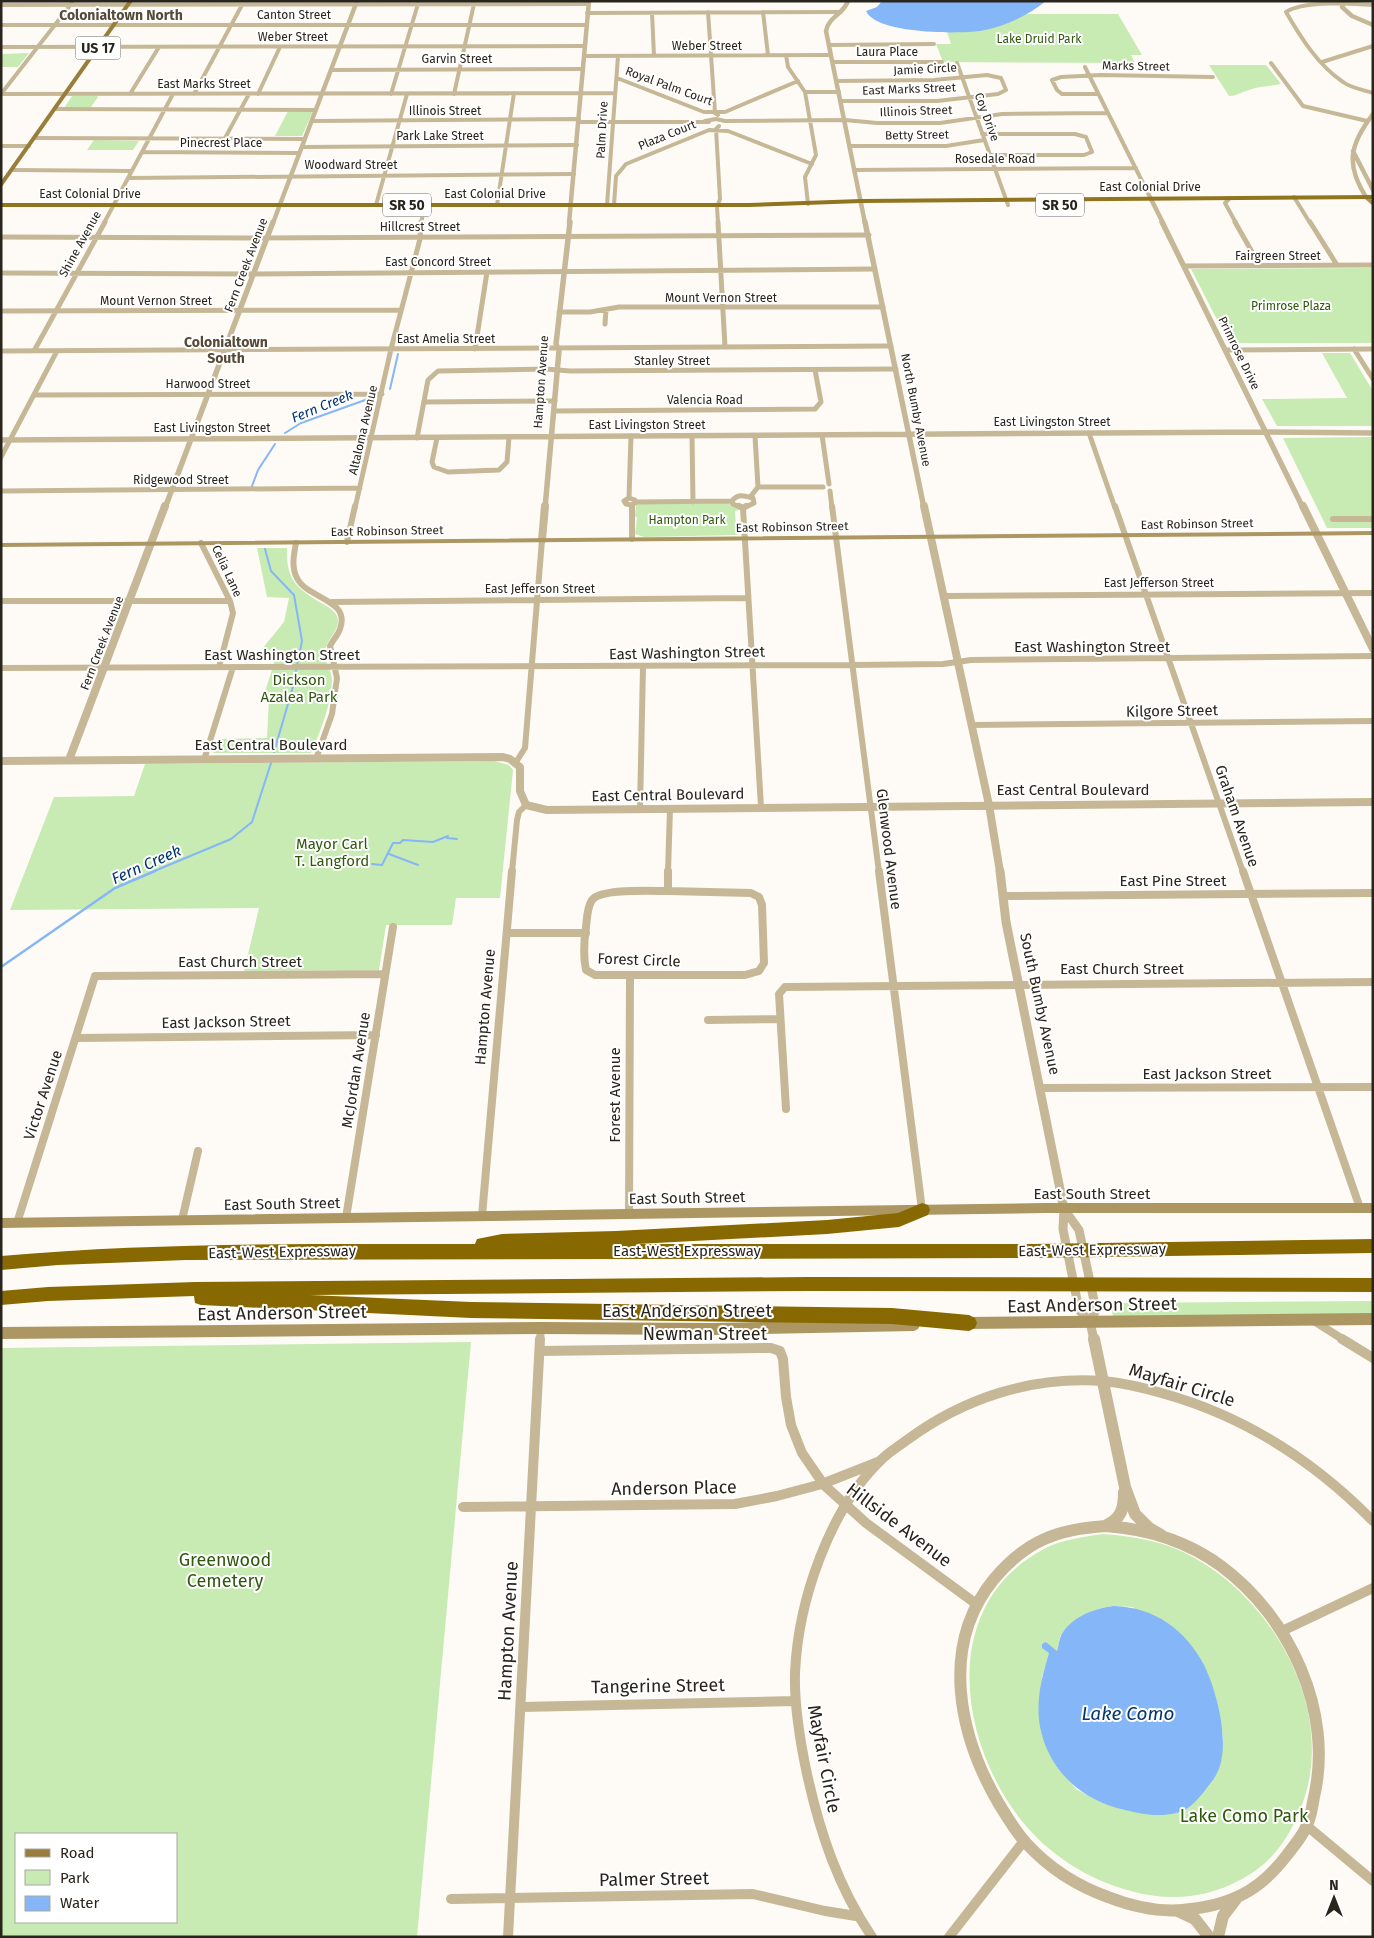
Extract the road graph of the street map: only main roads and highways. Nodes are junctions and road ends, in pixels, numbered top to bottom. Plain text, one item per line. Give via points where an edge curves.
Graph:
1 (130, 3) edge
2 (1, 186) edge
3 (1371, 200) edge
4 (1, 205) edge
5 (1373, 533) edge
6 (1, 545) edge
7 (1373, 1208) edge
8 (922, 1210) junction
9 (1, 1223) edge
10 (1373, 1246) edge
11 (456, 1251) junction
12 (1, 1263) edge
13 (1373, 1285) edge
14 (48, 1294) junction
15 (1, 1298) edge
16 (1373, 1319) edge
17 (969, 1323) junction
18 (1, 1333) edge

1 - 2 main road, US 17
3 - 4 highway, East Colonial Drive / SR 50
5 - 6 main road, East Robinson Street
7 - 8 main road, East South Street
8 - 9 main road, East South Street
8 - 11 highway via 899,1220 827,1227 502,1241
10 - 11 highway, East-West Expressway via 1032,1251
11 - 12 highway, East-West Expressway via 186,1253
13 - 14 highway via 798,1284 195,1289
14 - 15 highway
14 - 17 highway via 470,1310 902,1316
16 - 17 main road, East Anderson Street
17 - 18 main road, East Anderson Street via 704,1330 541,1328

